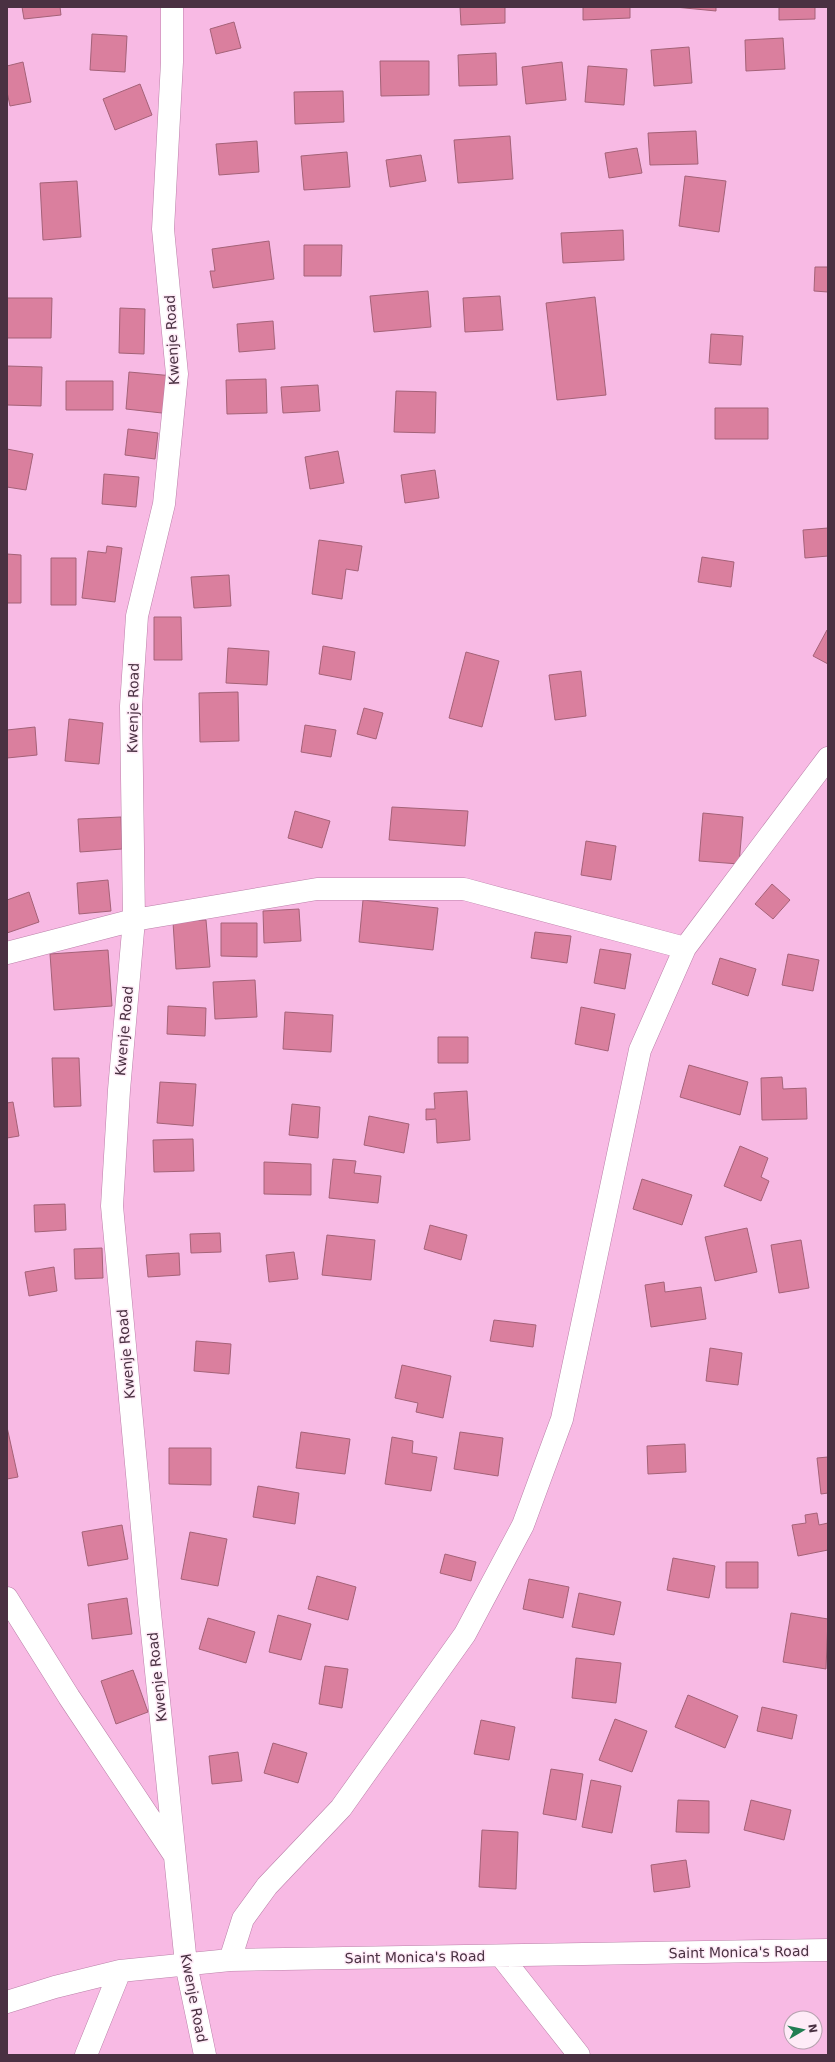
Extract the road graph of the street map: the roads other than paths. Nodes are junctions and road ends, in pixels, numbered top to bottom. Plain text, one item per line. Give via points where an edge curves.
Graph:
1 (172, 7) edge
2 (828, 758) edge
3 (134, 920) junction
4 (685, 948) junction
5 (7, 953) edge
6 (7, 1598) edge
7 (175, 1856) junction
8 (828, 1950) edge
9 (501, 1956) junction
10 (230, 1960) junction
11 (186, 1964) junction
12 (120, 1971) junction
13 (7, 2002) edge
14 (86, 2055) edge
15 (206, 2055) edge
16 (579, 2055) edge

1 - 3 street, Kwenje Road via 172,62 163,228 177,374 164,504 137,616 131,706
2 - 4 street
3 - 4 street via 317,889 464,889
3 - 5 street
3 - 7 street, Kwenje Road via 112,1206
4 - 10 street via 640,1050 562,1419 523,1525 465,1634 341,1808 267,1886 243,1919
6 - 7 street via 69,1697
7 - 11 street, Kwenje Road
8 - 9 street, Saint Monica's Road
9 - 10 street, Saint Monica's Road
9 - 16 street
10 - 11 street, Saint Monica's Road
11 - 12 street, Saint Monica's Road
11 - 15 street, Kwenje Road
12 - 13 street, Saint Monica's Road
12 - 14 street

